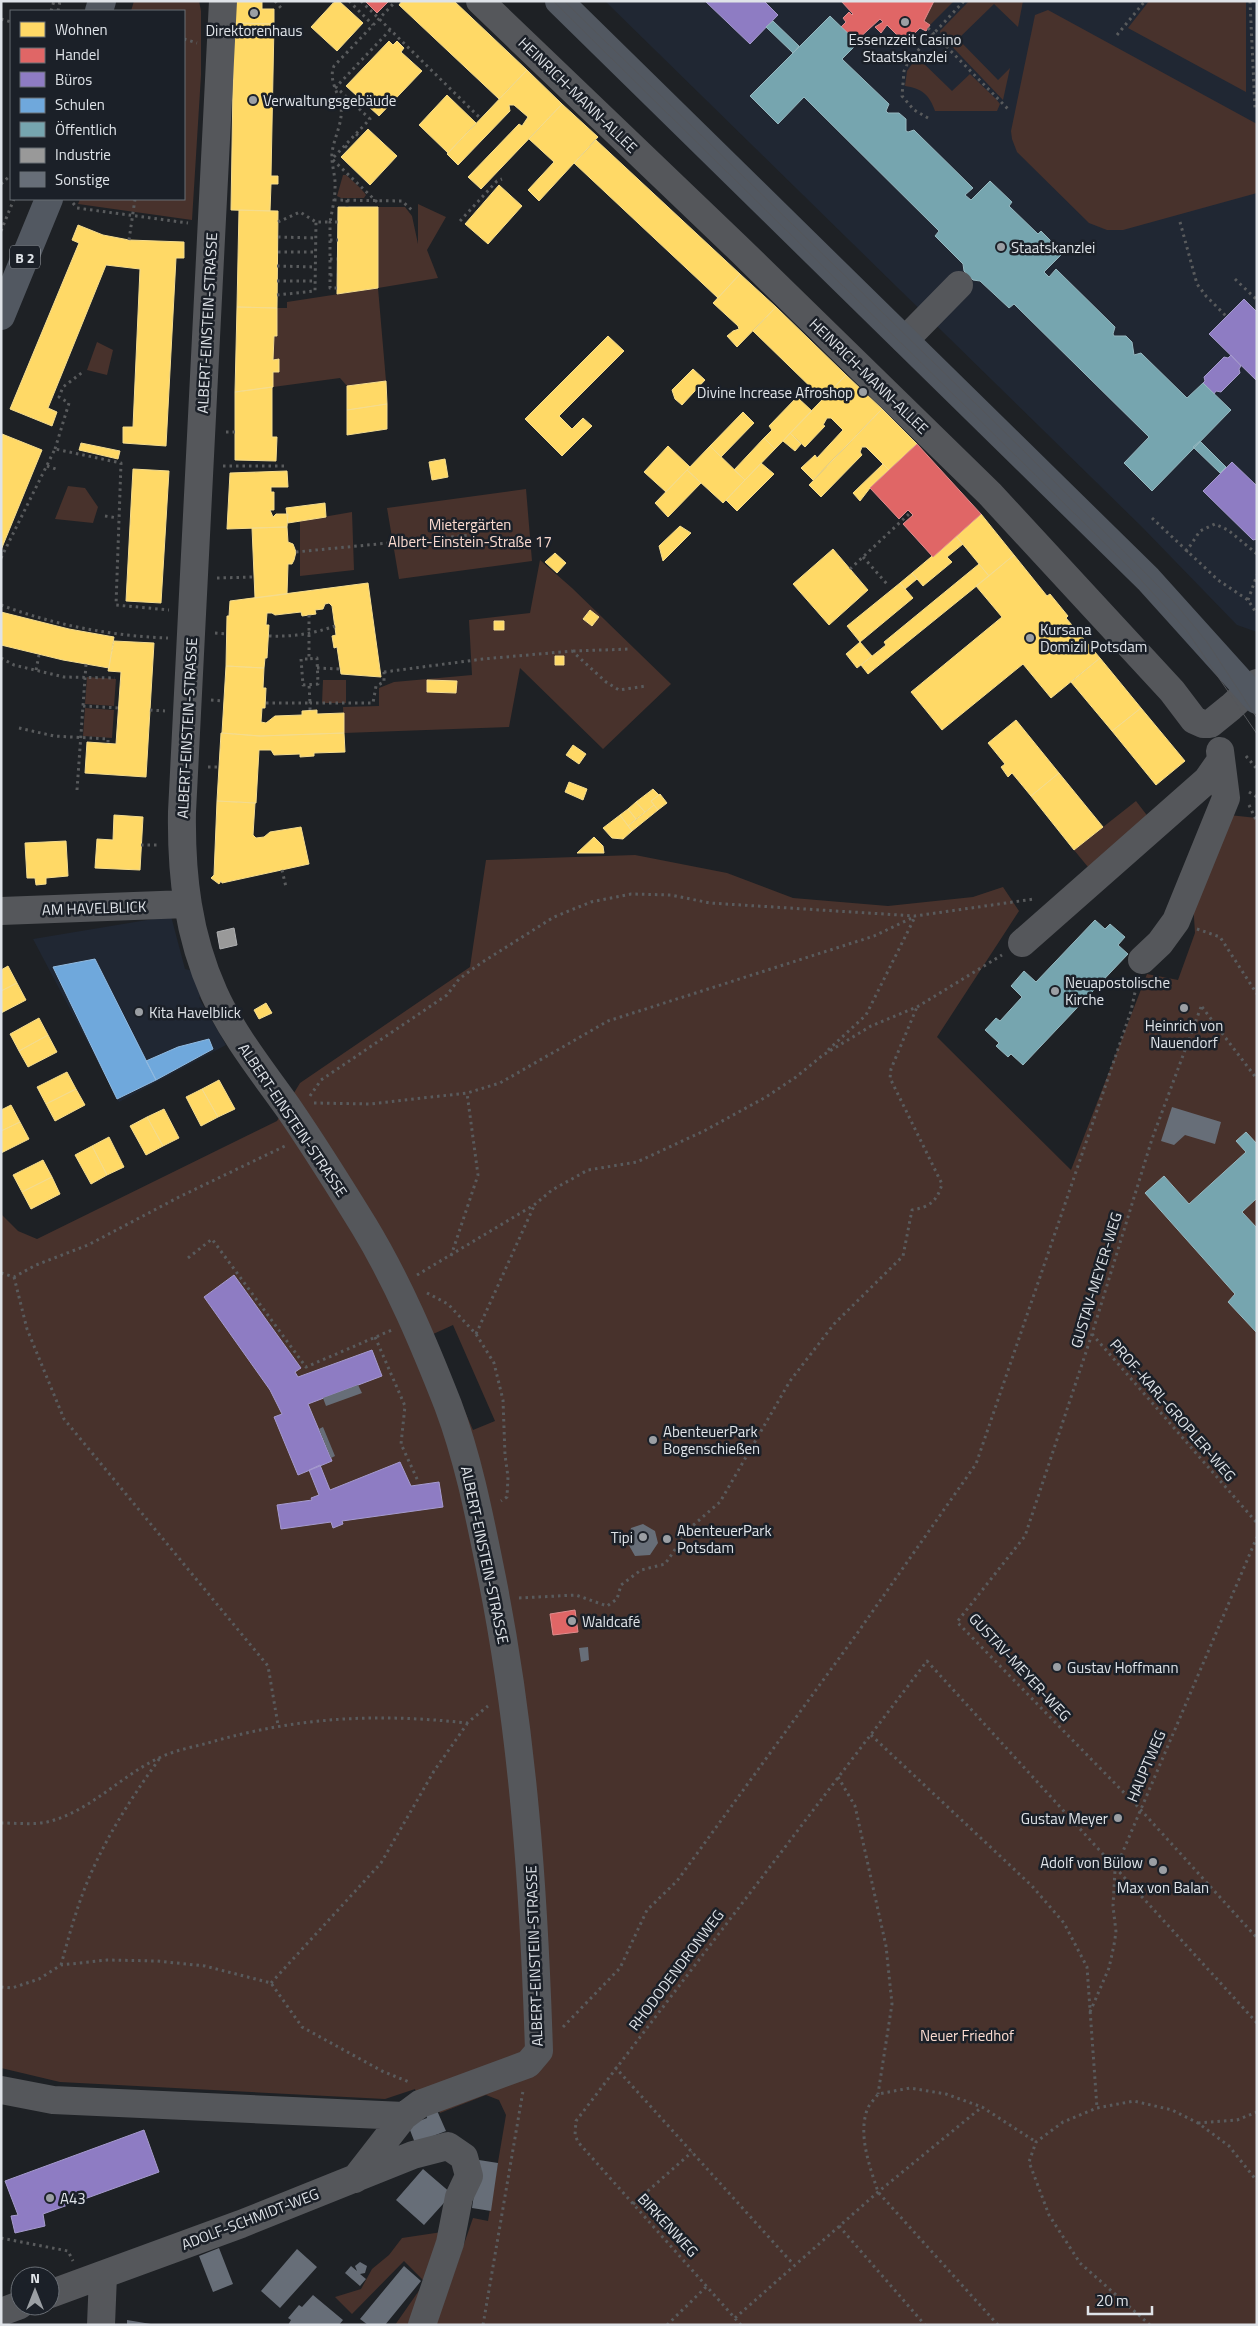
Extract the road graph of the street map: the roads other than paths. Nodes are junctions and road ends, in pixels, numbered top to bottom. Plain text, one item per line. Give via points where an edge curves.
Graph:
1 (223, 1) edge
2 (480, 1) edge
3 (559, 1) edge
4 (49, 200) edge
5 (959, 285) dead end
6 (1, 316) edge
7 (905, 340) junction
8 (1254, 691) edge
9 (1215, 720) junction
10 (1233, 758) junction
11 (187, 904) junction
12 (1, 911) edge
13 (1022, 943) road end
14 (1142, 960) road end
15 (1, 2090) edge
16 (418, 2107) junction
17 (355, 2179) junction
18 (93, 2278) junction
19 (60, 2290) edge
20 (101, 2325) edge
21 (422, 2325) edge

1 - 11 street, ALBERT-EINSTEIN-STRASSE via 181,839
2 - 9 street, HEINRICH-MANN-ALLEE via 990,494 1172,691 1194,720 1203,724
3 - 7 main road
4 - 6 main road, B 2
5 - 7 street
7 - 8 main road via 1148,579
8 - 9 street
9 - 10 street
10 - 13 street
10 - 14 street via 1226,798 1176,921
11 - 12 street, AM HAVELBLICK
11 - 16 street, ALBERT-EINSTEIN-STRASSE via 202,964 228,1020 364,1227 396,1285 441,1389 464,1453 496,1600 512,1692 526,1806 535,1921 534,2057
15 - 16 street via 53,2100
16 - 17 street
17 - 18 street, ADOLF-SCHMIDT-WEG
17 - 21 street, ADOLF-SCHMIDT-WEG via 448,2146 464,2156 469,2176 459,2197 450,2243
18 - 19 street, ADOLF-SCHMIDT-WEG
18 - 20 street

